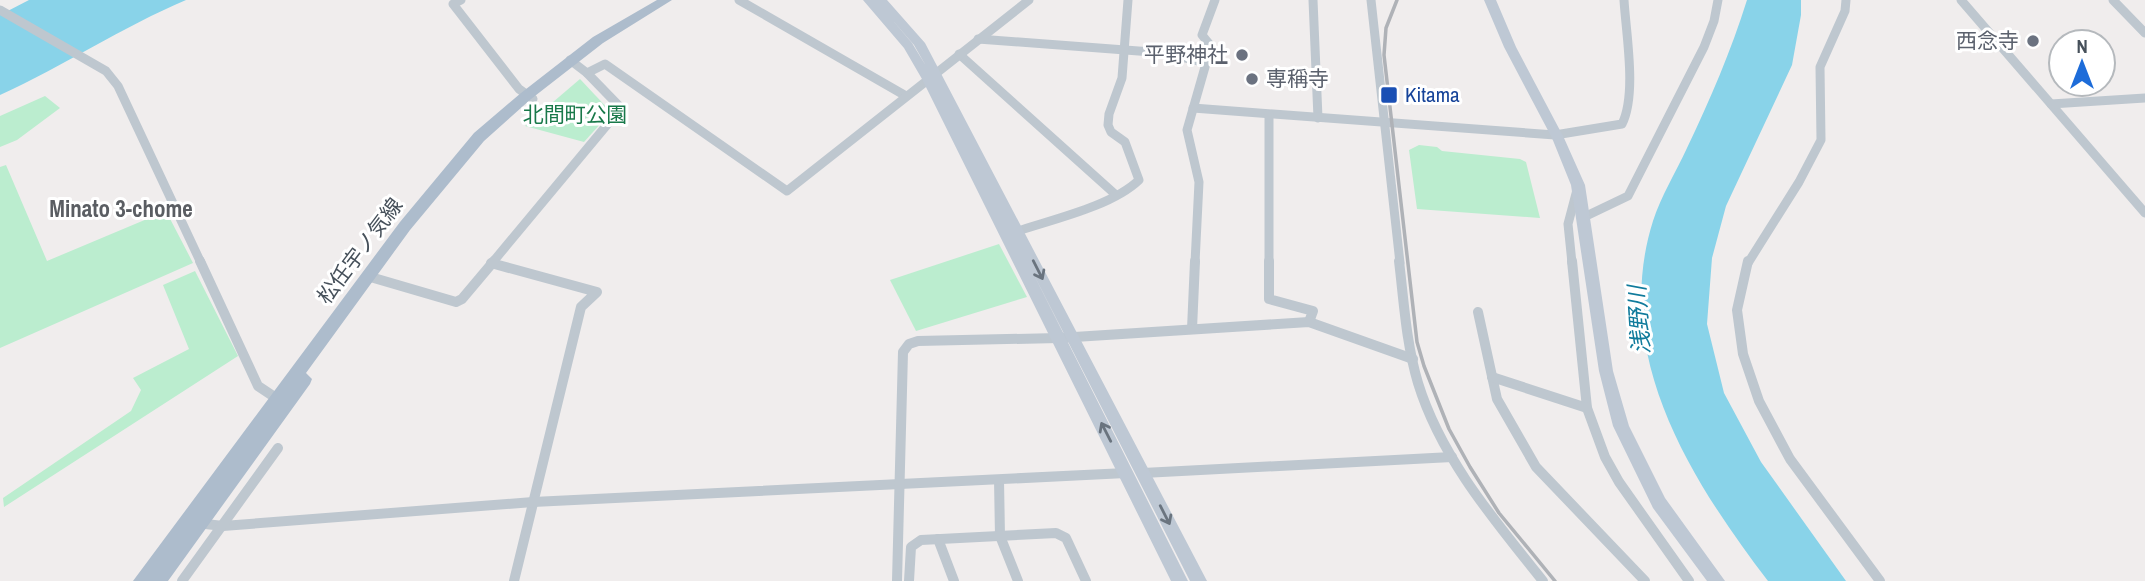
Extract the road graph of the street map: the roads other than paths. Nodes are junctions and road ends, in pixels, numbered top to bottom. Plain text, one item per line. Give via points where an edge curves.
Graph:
1 (461, 0) edge
2 (666, 0) edge
3 (677, 0) edge
4 (739, 0) edge
5 (869, 0) edge
6 (881, 0) edge
7 (1029, 0) edge
8 (1128, 0) edge
9 (1215, 0) edge
10 (1313, 0) edge
11 (1371, 0) edge
12 (1490, 0) edge
13 (1624, 0) edge
14 (1718, 0) edge
15 (1846, 0) edge
16 (1961, 0) edge
17 (2113, 0) edge
18 (1, 11) edge
19 (2145, 33) edge
20 (978, 40) junction
21 (1125, 49) junction
22 (959, 54) junction
23 (1207, 63) junction
24 (578, 66) junction
25 (932, 76) junction
26 (906, 96) junction
27 (529, 97) junction
28 (2145, 98) edge
29 (2052, 104) junction
30 (1193, 108) junction
31 (1269, 116) junction
32 (1318, 118) junction
33 (1383, 124) junction
34 (1555, 135) junction
35 (1578, 185) junction
36 (1116, 195) junction
37 (2145, 213) edge
38 (1582, 218) junction
39 (1018, 231) junction
40 (491, 263) junction
41 (372, 277) junction
42 (1478, 312) dead end
43 (1309, 322) junction
44 (1192, 330) junction
45 (1066, 337) junction
46 (1413, 359) junction
47 (1492, 377) junction
48 (280, 401) junction
49 (1587, 408) junction
50 (278, 448) dead end
51 (1452, 457) junction
52 (1143, 472) junction
53 (1126, 473) junction
54 (999, 480) junction
55 (901, 485) junction
56 (533, 502) junction
57 (193, 523) junction
58 (223, 526) junction
59 (1000, 536) junction
60 (938, 539) junction
61 (142, 581) edge
62 (157, 581) edge
63 (182, 581) edge
64 (514, 581) edge
65 (897, 581) edge
66 (909, 581) edge
67 (954, 581) edge
68 (1018, 581) edge
69 (1086, 581) edge
70 (1180, 581) edge
71 (1199, 581) edge
72 (1544, 581) edge
73 (1645, 581) edge
74 (1689, 581) edge
75 (1717, 581) edge
76 (1880, 581) edge

1 - 27 street via 453,4
2 - 24 main road, 松任宇ノ気線 via 597,40
3 - 24 main road, 松任宇ノ気線 via 609,41
4 - 26 street
5 - 25 street
6 - 25 street via 919,43
7 - 20 street
8 - 21 street
9 - 23 street via 1202,35 1211,46
10 - 32 street
11 - 33 street
12 - 34 street via 1501,32
13 - 34 street via 1626,120
14 - 38 street via 1704,47 1628,196
15 - 76 street via 1820,67 1821,140 1748,261 1737,310 1743,354 1759,401 1790,458
16 - 29 street
17 - 19 street
18 - 48 street via 106,71 124,97 258,386
20 - 21 street
20 - 22 street
21 - 23 street
21 - 36 street via 1108,125 1125,142 1139,180
22 - 25 street
22 - 36 street
23 - 30 street
24 - 26 street via 605,64 787,191
24 - 27 main road, 松任宇ノ気線
24 - 40 street via 621,108
25 - 26 street
25 - 39 street
25 - 45 street
27 - 41 main road, 松任宇ノ気線 via 479,137
28 - 29 street
29 - 37 street
30 - 31 street
30 - 44 street via 1186,136 1199,182
31 - 32 street
31 - 43 street via 1269,299 1313,311
32 - 33 street
33 - 34 street
33 - 46 street
34 - 35 street
35 - 38 street
35 - 49 street via 1568,224
36 - 39 street
38 - 75 street via 1606,371 1620,426 1660,503
39 -> 45 street
40 - 41 street via 456,302
40 - 56 street via 597,292 581,307
41 - 48 main road, 松任宇ノ気線
42 - 47 street
43 - 44 street
43 - 46 street
44 - 45 street
45 - 52 street
53 -> 45 street
45 - 55 street via 909,344 904,352
46 - 51 street via 1424,400
47 - 49 street
47 - 73 street via 1502,410 1536,467
48 - 57 main road, 松任宇ノ気線
49 - 74 street via 1619,482
50 - 58 street
51 - 52 street
51 - 72 street
52 -> 71 street
53 - 54 street
53 - 70 street
54 - 55 street
54 - 59 street
55 - 56 street
55 - 65 street
56 - 58 street
56 - 64 street
57 - 58 street
57 - 61 main road, 松任宇ノ気線
57 - 62 main road, 松任宇ノ気線
58 - 63 street
59 - 60 street
59 - 68 street
59 - 69 street via 1056,533 1066,538
60 - 66 street via 921,540 911,547
60 - 67 street

